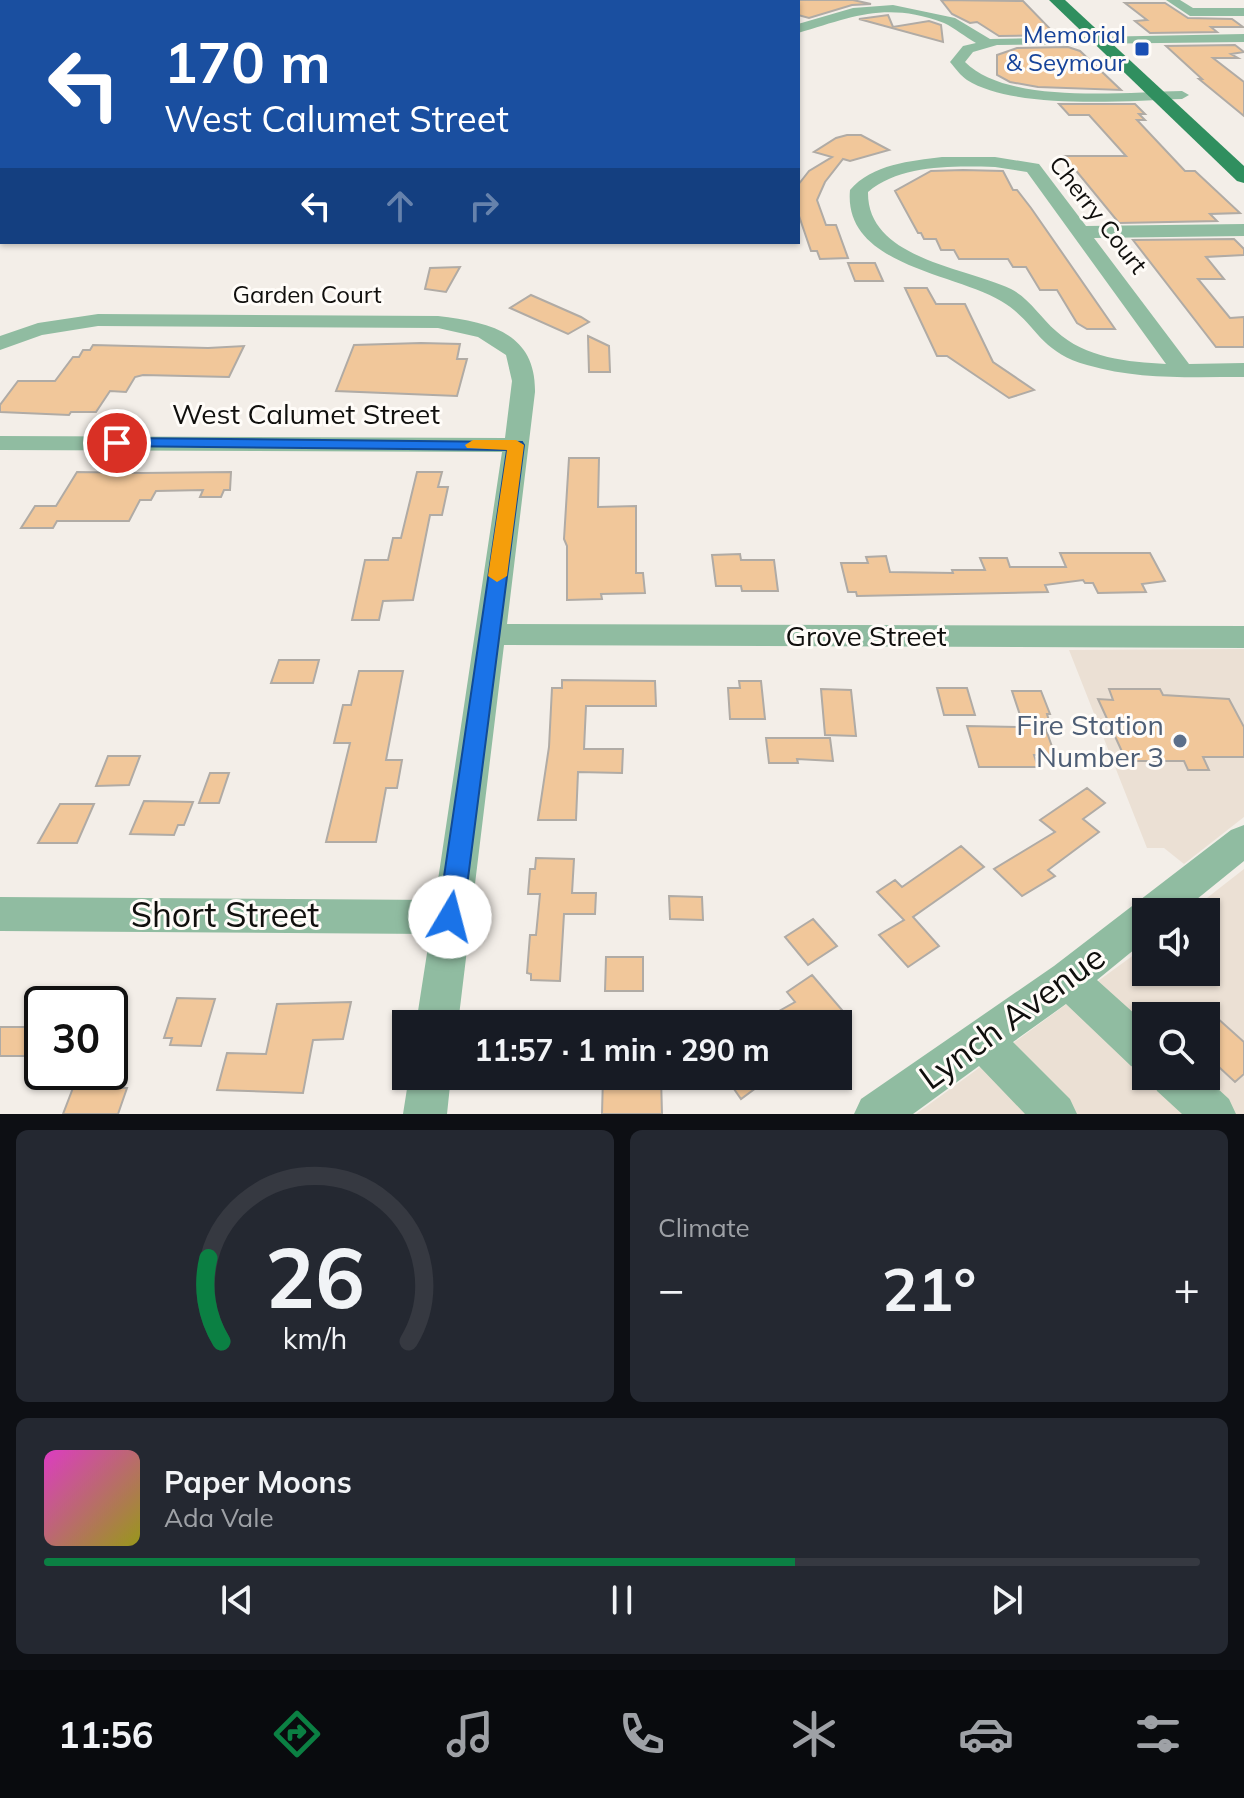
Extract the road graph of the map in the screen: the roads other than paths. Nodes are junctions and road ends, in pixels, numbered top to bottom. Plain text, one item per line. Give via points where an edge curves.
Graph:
1 (910, 0) edge
2 (1056, 0) edge
3 (1076, 0) edge
4 (1172, 0) edge
5 (1244, 12) edge
6 (920, 13) junction
7 (800, 28) edge
8 (1244, 38) edge
9 (1120, 39) junction
10 (1098, 40) junction
11 (987, 42) junction
12 (1156, 95) junction
13 (1182, 95) junction
14 (1213, 122) dead end
15 (1244, 177) edge
16 (1244, 230) edge
17 (1082, 232) junction
18 (0, 343) edge
19 (1182, 370) junction
20 (1244, 370) edge
21 (0, 443) edge
22 (516, 445) junction
23 (489, 634) junction
24 (1244, 637) edge
25 (1244, 840) edge
26 (1171, 898) edge
27 (0, 914) edge
28 (450, 917) junction
29 (1132, 928) edge
30 (1068, 979) junction
31 (439, 1010) edge
32 (1132, 1039) edge
33 (982, 1040) junction
34 (428, 1090) edge
35 (1187, 1090) edge
36 (425, 1114) edge
37 (876, 1114) edge
38 (1055, 1114) edge
39 (1214, 1114) edge

1 - 6 street
2 - 10 main road
3 - 9 main road
4 - 5 street via 1194,12
6 - 7 street via 852,11
6 - 11 street via 957,24
8 - 9 street
9 - 10 street
9 - 13 main road
10 - 11 street
10 - 12 main road
11 - 12 street via 968,49 957,62 969,76 992,85 1045,95
12 - 13 street
12 - 15 main road
13 - 14 main road
16 - 17 street
17 - 19 street, Cherry Court
17 - 19 street, Cherry Court via 1036,171 1020,164 903,167 871,177 857,194 880,241 914,260 1006,295 1064,348 1114,365
18 - 22 street, Garden Court via 38,329 98,320 454,324 492,335 520,359
19 - 20 street, Cherry Court
21 - 22 street, West Calumet Street
22 - 23 street
23 - 24 street, Grove Street
23 - 28 street
25 - 26 street
27 - 28 street, Short Street
28 - 31 street
29 - 30 street, Lynch Avenue
30 - 32 street
30 - 33 street, Lynch Avenue
33 - 37 street, Lynch Avenue
33 - 38 street
34 - 36 street
35 - 39 street

